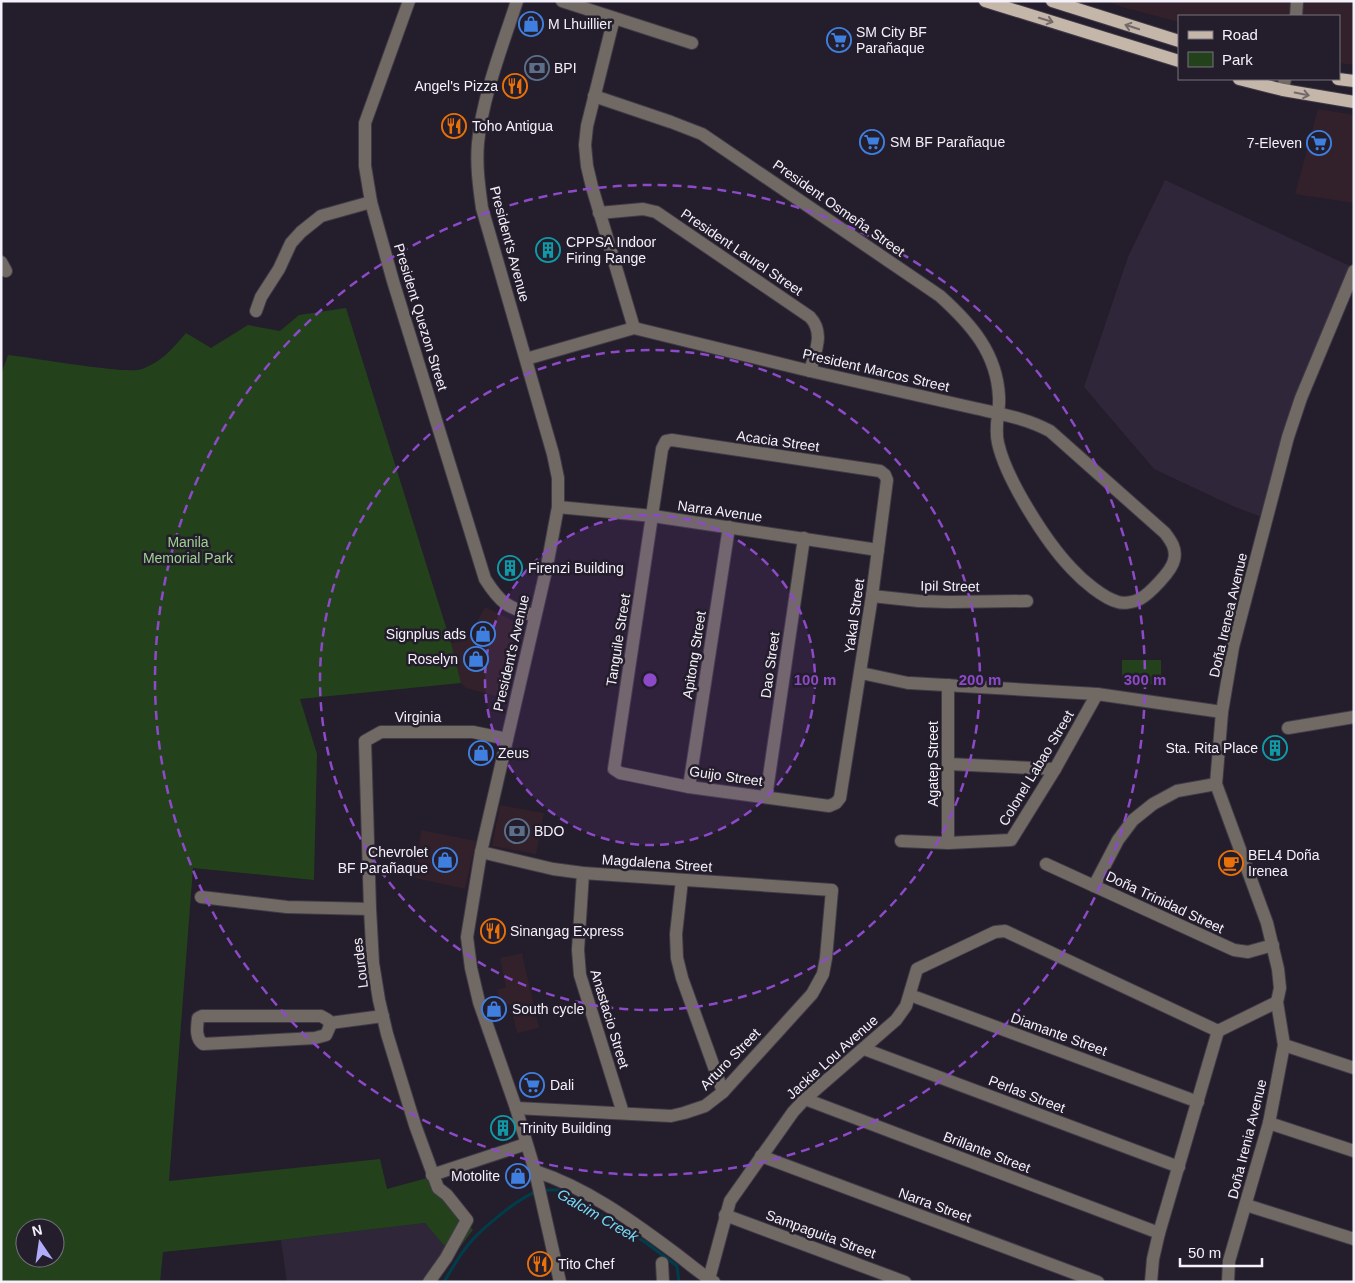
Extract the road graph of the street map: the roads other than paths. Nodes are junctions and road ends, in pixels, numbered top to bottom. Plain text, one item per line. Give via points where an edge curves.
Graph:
1 (409, 1) edge
2 (517, 1) edge
3 (562, 1) edge
4 (985, 1) edge
5 (1052, 1) edge
6 (1298, 1) edge
7 (1296, 15) edge
8 (614, 18) junction
9 (1178, 41) edge
10 (692, 43) dead end
11 (1178, 61) edge
12 (1340, 79) edge
13 (1248, 80) edge
14 (1354, 81) edge
15 (1284, 84) edge
16 (594, 96) junction
17 (1354, 102) edge
18 (371, 202) junction
19 (599, 213) junction
20 (1354, 271) edge
21 (256, 311) dead end
22 (634, 328) junction
23 (526, 358) junction
24 (810, 372) junction
25 (997, 413) junction
26 (558, 507) junction
27 (653, 516) junction
28 (729, 527) junction
29 (804, 538) junction
30 (878, 550) junction
31 (872, 596) junction
32 (1027, 601) dead end
33 (1128, 602) joint
34 (535, 616) junction
35 (861, 673) junction
36 (948, 686) junction
37 (1097, 694) junction
38 (1222, 712) junction
39 (1354, 718) edge
40 (1288, 728) dead end
41 (507, 739) junction
42 (365, 741) joint
43 (948, 764) junction
44 (614, 769) joint
45 (1055, 769) junction
46 (1216, 784) junction
47 (689, 787) junction
48 (766, 797) junction
49 (836, 804) joint
50 (901, 841) dead end
51 (948, 843) junction
52 (481, 852) junction
53 (1046, 864) dead end
54 (583, 873) junction
55 (682, 880) junction
56 (1094, 886) junction
57 (832, 890) joint
58 (201, 897) dead end
59 (370, 909) junction
60 (1273, 945) junction
61 (910, 995) junction
62 (1278, 1002) junction
63 (383, 1016) junction
64 (330, 1023) junction
65 (1218, 1031) junction
66 (1284, 1045) junction
67 (864, 1049) junction
68 (1354, 1068) edge
69 (723, 1092) junction
70 (805, 1099) junction
71 (1198, 1102) junction
72 (516, 1108) junction
73 (624, 1113) junction
74 (1269, 1123) junction
75 (526, 1144) junction
76 (1354, 1151) edge
77 (761, 1156) junction
78 (1178, 1167) junction
79 (535, 1171) junction
80 (432, 1174) junction
81 (1246, 1205) junction
82 (725, 1215) junction
83 (1159, 1233) junction
84 (1354, 1238) edge
85 (662, 1263) dead end
86 (712, 1280) edge
87 (429, 1282) edge
88 (560, 1282) edge
89 (664, 1282) edge
90 (905, 1282) edge
91 (1098, 1282) edge
92 (1151, 1282) edge
93 (1228, 1282) edge

1 - 18 street, President Quezon Street via 365,123
2 - 23 street, President's Avenue via 483,114 477,174 482,208
3 - 8 street
4 -> 11 main road
9 -> 5 main road
6 - 7 street
8 - 10 street
8 - 16 street
12 - 14 main road
13 - 15 main road
15 -> 17 main road
16 - 19 street via 585,145
16 - 25 street, President Osmeña Street via 702,134 940,296 973,328 993,366 999,400
18 - 21 street via 321,216 301,232 291,243
18 - 34 street, President Quezon Street via 486,579 496,596 514,609
19 - 22 street
19 - 24 street, President Laurel Street via 643,209 656,212 810,317 817,324 819,336
20 - 38 street, Doña Irenea Avenue via 1288,436 1233,647
22 - 23 street, President Marcos Street
22 - 24 street, President Marcos Street
23 - 26 street, President's Avenue via 553,454 558,478
24 - 25 street, President Marcos Street
25 - 33 street, President Osmeña Street via 997,440 1001,455 1034,517 1058,553 1095,589 1118,602
25 - 33 street, President Marcos Street via 1034,422 1050,430 1171,540 1175,559 1171,568 1145,596
26 - 27 street, Narra Avenue
26 - 34 street, President's Avenue
27 - 28 street, Narra Avenue
27 - 30 street, Acacia Street via 662,449 666,441 880,471 887,480
27 - 44 street, Tanguile Street
28 - 29 street, Narra Avenue
28 - 47 street, Apitong Street
29 - 30 street, Narra Avenue
29 - 48 street, Dao Street
30 - 31 street, Yakal Street
31 - 32 street, Ipil Street via 938,602
31 - 35 street, Yakal Street
34 - 41 street, President's Avenue
35 - 36 street via 909,683
35 - 49 street, Yakal Street via 840,798
36 - 37 street
36 - 43 street, Agatep Street
37 - 38 street
37 - 45 street, Colonel Labao Street
38 - 46 street, Doña Irenea Avenue
39 - 40 street
41 - 42 street, Virginia via 473,732 381,732
41 - 52 street, President's Avenue
42 - 59 street, Lourdes
43 - 45 street
43 - 51 street, Agatep Street
44 - 47 street, Guijo Street
45 - 51 street, Colonel Labao Street via 1011,840
46 - 56 street via 1178,791 1153,804 1133,820 1118,840
46 - 60 street, Doña Irenea Avenue
47 - 48 street, Guijo Street
48 - 49 street, Guijo Street via 829,806
50 - 51 street, Colonel Labao Street
52 - 54 street, Magdalena Street
52 - 72 street, President's Avenue via 467,937 470,968
53 - 56 street, Doña Trinidad Street
54 - 55 street, Magdalena Street
54 - 73 street, Anastacio Street via 578,950 580,975
55 - 57 street, Magdalena Street
55 - 69 street via 676,934 677,958
56 - 60 street, Doña Trinidad Street via 1234,950 1248,952
57 - 69 street, Arturo Street via 823,974 812,994
58 - 59 street via 287,906
59 - 63 street, Lourdes via 373,963
60 - 62 street, Doña Irenea Avenue via 1280,988
61 - 65 street, Jackie Lou Avenue via 917,969 995,932 1005,931
61 - 67 street, Jackie Lou Avenue via 896,1020
61 - 71 street, Diamante Street
62 - 65 street
62 - 66 street, Doña Irenia Avenue
63 - 64 street
63 - 80 street, Lourdes
64 - 64 street via 321,1016 202,1016 198,1018 197,1031 203,1044 293,1040 325,1036
65 - 71 street
66 - 68 street
66 - 74 street, Doña Irenia Avenue
67 - 70 street, Jackie Lou Avenue
67 - 78 street, Perlas Street
69 - 73 street, Arturo Street via 705,1106 671,1116
70 - 77 street, Jackie Lou Avenue
70 - 83 street, Brillante Street
71 - 78 street
72 - 73 street, Arturo Street
72 - 75 street, President's Avenue
74 - 76 street
74 - 81 street, Doña Irenia Avenue
75 - 79 street, President's Avenue
75 - 80 street
77 - 82 street, Jackie Lou Avenue via 730,1201
77 - 91 street, Narra Street
78 - 83 street
79 - 86 street, Jackie Lou Avenue via 616,1210
79 - 88 street, President's Avenue
80 - 87 street, Lourdes via 438,1188 467,1220
81 - 84 street
81 - 93 street, Doña Irenia Avenue via 1229,1261
82 - 86 street, Jackie Lou Avenue
82 - 90 street, Sampaguita Street
83 - 92 street
85 - 89 street

